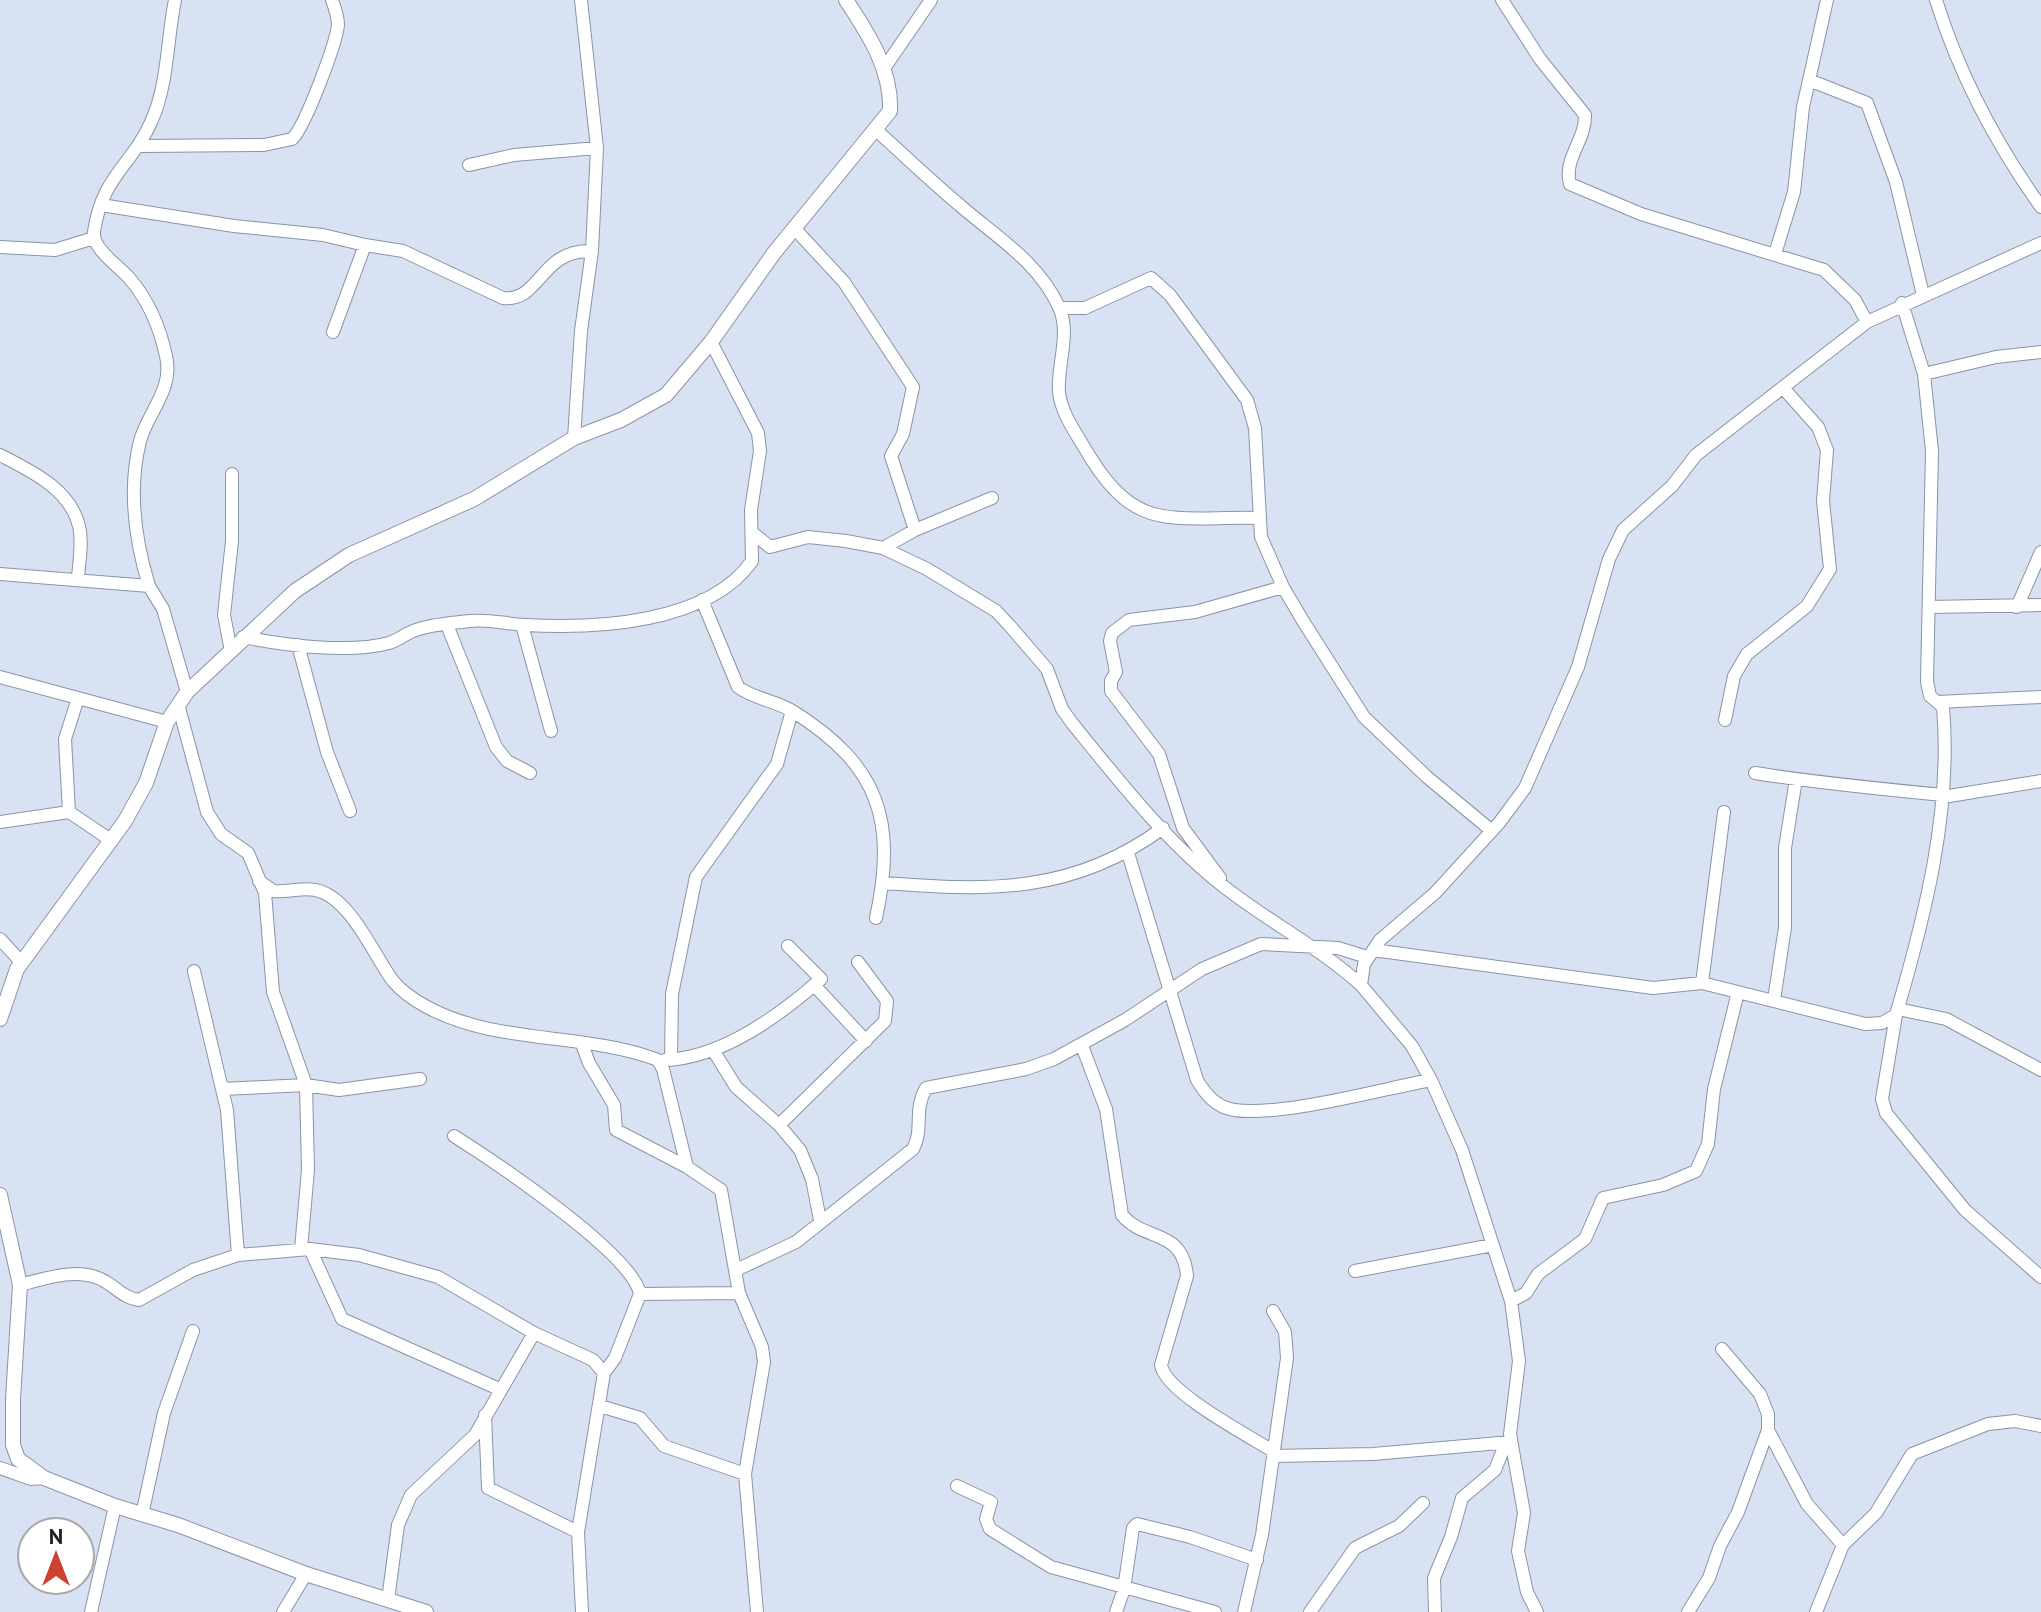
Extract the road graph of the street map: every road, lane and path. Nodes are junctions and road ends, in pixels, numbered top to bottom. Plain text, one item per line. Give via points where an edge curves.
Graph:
1 (175, 0) edge
2 (332, 0) edge
3 (581, 0) edge
4 (846, 0) edge
5 (931, 0) edge
6 (1502, 0) edge
7 (1827, 0) edge
8 (1936, 0) edge
9 (885, 67) junction
10 (1809, 80) junction
11 (876, 130) junction
12 (140, 146) junction
13 (597, 148) junction
14 (469, 165) dead end
15 (101, 205) junction
16 (2041, 207) edge
17 (794, 228) junction
18 (94, 238) junction
19 (2041, 243) edge
20 (365, 245) junction
21 (0, 247) edge
22 (592, 251) junction
23 (1775, 254) junction
24 (1923, 295) junction
25 (1902, 303) junction
26 (1060, 308) junction
27 (1867, 322) junction
28 (333, 332) dead end
29 (711, 342) junction
30 (2041, 352) edge
31 (1924, 374) junction
32 (1784, 389) junction
33 (574, 438) junction
34 (0, 455) edge
35 (232, 474) dead end
36 (992, 498) dead end
37 (1260, 518) junction
38 (915, 530) junction
39 (754, 534) junction
40 (883, 548) junction
41 (2041, 552) edge
42 (0, 574) edge
43 (78, 578) junction
44 (149, 586) junction
45 (1283, 587) junction
46 (702, 600) junction
47 (2041, 605) edge
48 (1929, 607) junction
49 (2017, 607) junction
50 (447, 625) junction
51 (522, 625) junction
52 (243, 637) junction
53 (298, 645) junction
54 (231, 651) junction
55 (0, 677) edge
56 (187, 692) junction
57 (2041, 697) edge
58 (78, 698) junction
59 (1938, 702) junction
60 (178, 704) junction
61 (792, 711) junction
62 (1725, 720) dead end
63 (167, 722) junction
64 (551, 731) dead end
65 (530, 773) dead end
66 (1755, 773) dead end
67 (1796, 779) junction
68 (2041, 781) edge
69 (1943, 796) junction
70 (350, 811) dead end
71 (69, 812) junction
72 (1724, 812) dead end
73 (0, 822) edge
74 (1163, 828) junction
75 (1492, 831) junction
76 (112, 841) junction
77 (1128, 853) junction
78 (259, 881) junction
79 (883, 883) junction
80 (1225, 888) junction
81 (876, 918) dead end
82 (2, 945) edge
83 (788, 946) dead end
84 (1317, 949) junction
85 (1370, 954) junction
86 (858, 962) dead end
87 (22, 963) junction
88 (194, 971) dead end
89 (1702, 983) junction
90 (814, 985) junction
91 (1361, 985) junction
92 (1738, 992) junction
93 (1169, 993) junction
94 (1774, 1000) junction
95 (1897, 1012) junction
96 (0, 1019) edge
97 (866, 1041) junction
98 (582, 1044) junction
99 (1082, 1046) junction
100 (713, 1050) junction
101 (665, 1060) junction
102 (2041, 1070) edge
103 (420, 1079) dead end
104 (1431, 1080) junction
105 (306, 1085) junction
106 (222, 1089) junction
107 (779, 1125) junction
108 (454, 1136) dead end
109 (687, 1167) junction
110 (0, 1195) edge
111 (820, 1220) junction
112 (1493, 1245) junction
113 (305, 1249) junction
114 (238, 1255) junction
115 (736, 1270) junction
116 (1355, 1271) dead end
117 (2041, 1277) edge
118 (20, 1285) junction
119 (739, 1293) junction
120 (640, 1294) junction
121 (1511, 1301) junction
122 (1273, 1311) dead end
123 (193, 1331) dead end
124 (534, 1333) junction
125 (1722, 1349) dead end
126 (604, 1373) junction
127 (499, 1389) junction
128 (600, 1406) junction
129 (485, 1415) junction
130 (2041, 1426) edge
131 (1768, 1430) junction
132 (1508, 1444) junction
133 (1273, 1454) junction
134 (0, 1468) edge
135 (745, 1474) junction
136 (44, 1478) junction
137 (957, 1486) dead end
138 (1423, 1503) dead end
139 (115, 1506) junction
140 (142, 1515) junction
141 (578, 1532) junction
142 (1843, 1545) junction
143 (1257, 1560) junction
144 (306, 1574) junction
145 (1124, 1589) junction
146 (388, 1600) junction
147 (91, 1612) edge
148 (283, 1612) edge
149 (426, 1612) edge
150 (582, 1612) edge
151 (757, 1612) edge
152 (1116, 1612) edge
153 (1215, 1612) edge
154 (1244, 1612) edge
155 (1310, 1612) edge
156 (1435, 1612) edge
157 (1537, 1612) edge
158 (1688, 1612) edge
159 (1816, 1612) edge

1 - 12 street via 154,116
2 - 12 street via 338,25 304,122 292,139 264,145
3 - 13 street
4 - 9 street
5 - 9 street
6 - 23 street via 1585,115 1566,171 1570,184 1641,214
7 - 10 street
8 - 16 street via 1955,56 2001,151
9 - 11 street via 890,111
10 - 23 street via 1794,192
10 - 24 street via 1867,103 1896,182
11 - 17 street
11 - 26 street via 973,217 1013,245
12 - 15 street via 115,172
13 - 14 street
13 - 22 street
15 - 18 street
15 - 20 street
17 - 29 street
17 - 38 street via 844,282 913,387 903,434 891,456
18 - 21 street via 55,250
18 - 44 street via 144,297 166,355 166,384 141,439 136,465 135,526
19 - 24 street
20 - 22 street via 403,251 513,299 526,293 563,254
20 - 28 street
22 - 33 street
23 - 27 street via 1824,270 1855,300
24 - 25 street
25 - 27 street
25 - 31 street
26 - 37 street via 1062,408 1111,489 1144,513
26 - 37 street via 1085,308 1145,280 1158,281 1252,412
27 - 32 street
29 - 33 street via 666,395
29 - 39 street via 758,433
30 - 31 street
31 - 48 street via 1932,451
32 - 62 street via 1806,409 1827,450 1823,501 1830,569 1807,606 1747,654 1734,676
32 - 75 street via 1696,455 1672,486 1623,530 1609,559 1578,667 1548,738 1525,788
33 - 52 street via 474,499 349,555 295,591
34 - 43 street via 41,476 60,493 79,525
35 - 54 street via 224,615
36 - 38 street
37 - 45 street via 1261,537
38 - 40 street
39 - 40 street via 770,547 808,537
39 - 46 street via 752,561 746,569
40 - 74 street via 996,611 1047,669 1072,723
41 - 49 street
42 - 43 street
43 - 44 street
44 - 56 street via 163,609
45 - 75 street via 1364,717
45 - 80 street via 1195,612 1129,620 1110,641 1116,672 1111,691 1159,754 1183,828
46 - 51 street via 651,618 610,624
46 - 61 street via 738,687
47 - 49 street
48 - 49 street
48 - 59 street via 1927,681 1930,696
50 - 51 street via 488,620
50 - 53 street via 417,629 377,645
50 - 65 street via 496,747 507,761
51 - 64 street
52 - 53 street
52 - 54 street
53 - 70 street via 327,752
54 - 56 street
55 - 58 street
56 - 60 street
57 - 59 street
58 - 63 street
58 - 71 street via 65,739
59 - 69 street via 1944,715
60 - 63 street
60 - 78 street via 207,812 221,834 248,853
61 - 79 street via 848,752 866,774 883,845
61 - 101 street via 777,764 696,877 672,994
63 - 76 street via 146,783
66 - 67 street
67 - 69 street
67 - 94 street via 1785,848 1785,927
68 - 69 street
69 - 95 street via 1934,864
71 - 73 street
71 - 76 street
72 - 89 street
74 - 77 street
74 - 80 street
75 - 85 street
76 - 87 street
77 - 79 street via 1076,873 1008,886
77 - 93 street
78 - 98 street via 273,891 312,889 326,895 348,913 395,984 430,1009 514,1033
78 - 105 street via 266,897 273,992
79 - 81 street
80 - 84 street
82 - 87 street
83 - 90 street via 821,975
84 - 85 street
84 - 91 street
84 - 93 street via 1261,944 1202,969
85 - 89 street via 1653,988
85 - 91 street
86 - 97 street via 887,1001 885,1021
87 - 96 street
88 - 106 street
89 - 92 street
90 - 97 street
90 - 100 street
91 - 104 street via 1412,1046
92 - 94 street
92 - 121 street via 1714,1089 1708,1144 1696,1171 1663,1185 1603,1198 1585,1239
93 - 99 street
93 - 104 street via 1197,1080 1207,1097 1234,1110 1284,1108
94 - 95 street via 1865,1024 1882,1023
95 - 102 street via 1946,1019
95 - 117 street via 1882,1099 1886,1113 1965,1210
97 - 107 street
98 - 101 street
98 - 109 street via 614,1105 616,1130
99 - 111 street via 1026,1069 926,1088 917,1103 913,1149
99 - 133 street via 1106,1109 1122,1215 1164,1237 1186,1262 1162,1371 1206,1409
100 - 101 street
100 - 107 street via 736,1087
101 - 109 street
103 - 105 street via 339,1090
104 - 112 street via 1462,1150
105 - 106 street
105 - 113 street
106 - 114 street
107 - 111 street via 800,1150
108 - 120 street via 539,1192 631,1272
109 - 115 street via 721,1190
110 - 118 street
111 - 115 street via 780,1252
112 - 116 street
112 - 121 street
113 - 114 street
113 - 124 street via 359,1255 438,1277
113 - 127 street via 342,1319
114 - 118 street via 193,1270 139,1300 125,1297 94,1275 79,1273
115 - 119 street
118 - 136 street via 13,1445 18,1459
119 - 120 street
119 - 135 street via 764,1362
120 - 126 street
121 - 132 street via 1519,1361
122 - 133 street via 1288,1348
123 - 140 street via 164,1413
124 - 126 street via 593,1360
124 - 127 street
125 - 131 street via 1760,1394
126 - 128 street
127 - 129 street
128 - 135 street via 640,1418 664,1446
128 - 141 street
129 - 141 street via 488,1488
129 - 146 street via 475,1435 411,1495 398,1525
130 - 142 street via 2015,1421 1988,1424 1916,1451 1876,1513
131 - 142 street via 1807,1504
131 - 158 street via 1709,1578
132 - 133 street via 1362,1455
132 - 156 street via 1495,1470 1462,1498 1434,1578
132 - 157 street via 1524,1513 1518,1551
133 - 143 street
134 - 136 street
135 - 151 street
136 - 139 street
137 - 145 street via 988,1499 986,1524 1031,1556
138 - 155 street via 1399,1526 1355,1548
139 - 140 street
139 - 147 street
140 - 144 street
141 - 150 street
142 - 159 street
143 - 145 street via 1137,1524
143 - 154 street
144 - 146 street
144 - 148 street
145 - 152 street
145 - 153 street
146 - 149 street

